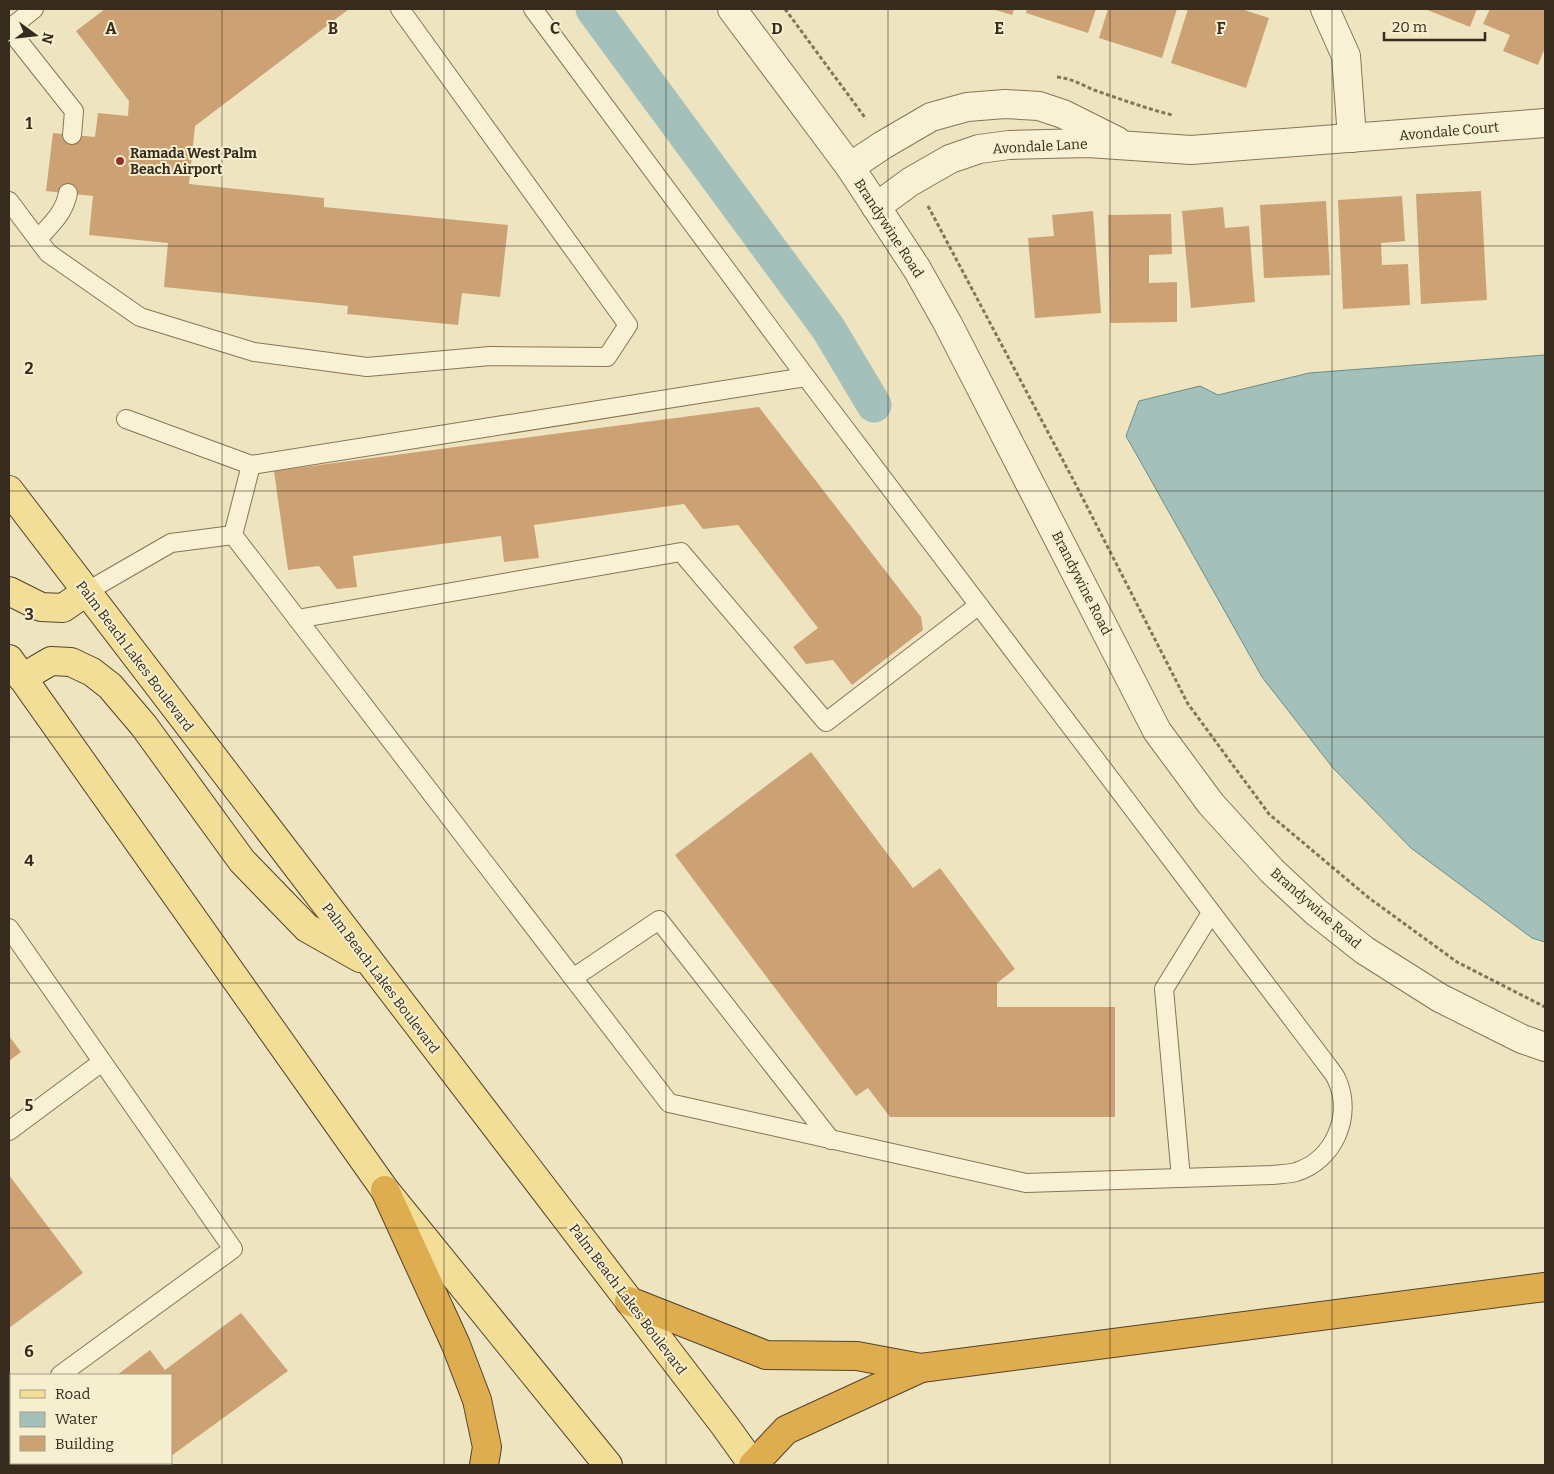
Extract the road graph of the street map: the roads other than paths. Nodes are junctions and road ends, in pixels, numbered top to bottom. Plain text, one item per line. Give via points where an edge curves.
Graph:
1 (34, 9) edge
2 (400, 9) edge
3 (533, 9) edge
4 (732, 9) edge
5 (1325, 9) edge
6 (9, 29) edge
7 (1545, 123) edge
8 (72, 135) dead end
9 (1352, 138) junction
10 (1130, 147) junction
11 (850, 167) junction
12 (68, 194) dead end
13 (9, 201) edge
14 (876, 207) junction
15 (38, 239) junction
16 (806, 377) junction
17 (126, 419) dead end
18 (250, 465) junction
19 (9, 490) edge
20 (233, 535) junction
21 (9, 591) edge
22 (86, 592) junction
23 (979, 606) junction
24 (297, 619) junction
25 (13, 675) edge
26 (1211, 913) junction
27 (9, 928) edge
28 (371, 964) junction
29 (573, 978) junction
30 (1545, 1048) edge
31 (102, 1062) junction
32 (9, 1131) edge
33 (830, 1140) junction
34 (1181, 1178) junction
35 (385, 1190) junction
36 (1545, 1287) edge
37 (629, 1301) junction
38 (922, 1368) junction
39 (61, 1374) edge
40 (484, 1465) edge
41 (608, 1465) edge
42 (753, 1465) edge

1 - 6 lane
2 - 15 lane via 628,325 607,357 490,356 367,367 254,352 140,317 48,253
3 - 16 lane
4 - 11 street, Brandywine Road
5 - 9 street via 1346,56
6 - 8 lane via 74,111
7 - 9 street, Avondale Court
9 - 10 street, Avondale Lane via 1191,150
10 - 11 street, Avondale Lane via 1063,114 1039,106 1005,104 967,107 931,117
10 - 14 street, Avondale Lane via 1088,143 979,149 950,159
11 - 14 street, Brandywine Road
12 - 15 lane via 61,213
13 - 15 lane
14 - 30 street, Brandywine Road via 948,324 1157,731 1211,804 1272,871 1364,950 1440,998
16 - 18 lane
16 - 23 lane
17 - 18 lane
18 - 20 lane
19 - 22 main road, Palm Beach Lakes Boulevard
20 - 22 lane via 171,543
20 - 24 lane
21 - 22 main road via 41,606 63,608
22 - 28 main road, Palm Beach Lakes Boulevard
23 - 24 lane via 826,722 681,552
23 - 26 lane
24 - 29 lane
25 - 28 main road via 51,661 71,662 110,686 144,726 242,861 307,928
25 - 35 main road
26 - 34 lane via 1164,989
26 - 34 lane via 1337,1079 1343,1102 1341,1124 1332,1146 1316,1162 1295,1172
27 - 31 lane
28 - 37 main road, Palm Beach Lakes Boulevard
29 - 33 lane via 669,1104
29 - 33 lane via 659,920
31 - 32 lane
31 - 39 lane via 233,1249
33 - 34 lane via 1026,1183
35 - 40 highway via 478,1400 487,1447
35 - 41 main road
36 - 38 highway
37 - 38 highway via 766,1355 857,1356
37 - 42 main road, Palm Beach Lakes Boulevard
38 - 42 highway via 786,1430

